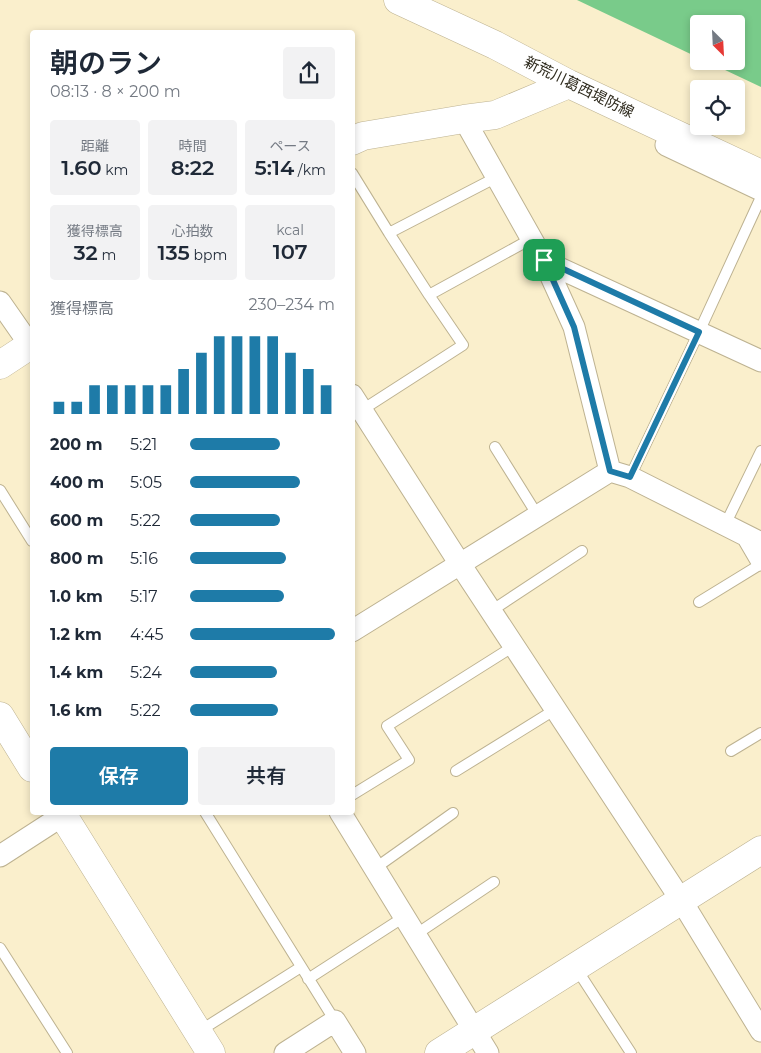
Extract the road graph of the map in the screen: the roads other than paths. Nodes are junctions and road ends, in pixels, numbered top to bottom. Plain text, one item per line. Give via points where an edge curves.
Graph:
1 (398, 0) edge
2 (569, 84) junction
3 (464, 119) junction
4 (355, 140) edge
5 (761, 174) edge
6 (497, 177) junction
7 (355, 178) edge
8 (761, 190) edge
9 (761, 197) edge
10 (389, 233) junction
11 (531, 239) junction
12 (544, 260) junction
13 (429, 295) junction
14 (0, 302) edge
15 (699, 332) junction
16 (30, 344) edge
17 (30, 346) edge
18 (761, 361) edge
19 (0, 365) edge
20 (357, 402) edge
21 (495, 447) dead end
22 (761, 451) edge
23 (620, 474) junction
24 (0, 490) edge
25 (538, 516) junction
26 (725, 525) junction
27 (30, 538) edge
28 (754, 540) edge
29 (582, 550) dead end
30 (761, 560) edge
31 (460, 564) junction
32 (761, 564) edge
33 (699, 602) dead end
34 (491, 610) junction
35 (355, 629) edge
36 (514, 646) junction
37 (556, 709) junction
38 (0, 716) edge
39 (761, 733) edge
40 (731, 751) dead end
41 (30, 765) edge
42 (456, 771) dead end
43 (355, 793) edge
44 (453, 813) dead end
45 (62, 815) edge
46 (65, 815) edge
47 (207, 815) edge
48 (342, 815) edge
49 (761, 850) edge
50 (0, 856) edge
51 (374, 869) junction
52 (494, 882) dead end
53 (681, 900) junction
54 (404, 917) junction
55 (415, 936) junction
56 (0, 948) edge
57 (576, 966) junction
58 (301, 967) junction
59 (308, 979) junction
60 (335, 1021) junction
61 (761, 1031) edge
62 (205, 1042) edge
63 (480, 1042) edge
64 (67, 1053) edge
65 (285, 1053) edge
66 (355, 1053) edge
67 (439, 1053) edge
68 (631, 1053) edge

1 - 2 street, 新荒川葛西堤防線
2 - 3 street via 495,115
2 - 5 street, 新荒川葛西堤防線
2 - 8 street via 571,100
3 - 4 street
3 - 6 street
6 - 10 lane
6 - 11 street
7 - 10 lane
9 - 15 lane
10 - 13 lane
11 - 12 street
11 - 13 lane
12 - 15 street
12 - 23 street via 574,327
13 - 20 lane via 463,345
14 - 16 street
15 - 18 street
15 - 23 lane
17 - 19 street
20 - 31 street
21 - 25 lane
22 - 26 lane
23 - 25 street
23 - 26 street
24 - 27 lane
25 - 31 street
26 - 28 street
28 - 30 street
29 - 34 lane
31 - 34 street
31 - 35 street
32 - 33 lane
34 - 36 street
36 - 37 street
36 - 43 lane via 387,726 409,760
37 - 42 lane
37 - 53 street
38 - 41 street
39 - 40 lane
44 - 51 lane
45 - 50 street
46 - 62 street
47 - 58 lane
48 - 51 street
49 - 53 street
51 - 54 street
52 - 55 lane
53 - 57 street
53 - 61 street
54 - 55 street
54 - 59 lane
55 - 63 street
56 - 64 lane
57 - 63 street
57 - 68 lane
58 - 59 lane
58 - 62 lane
59 - 60 lane
60 - 65 street
60 - 66 street
63 - 67 street

